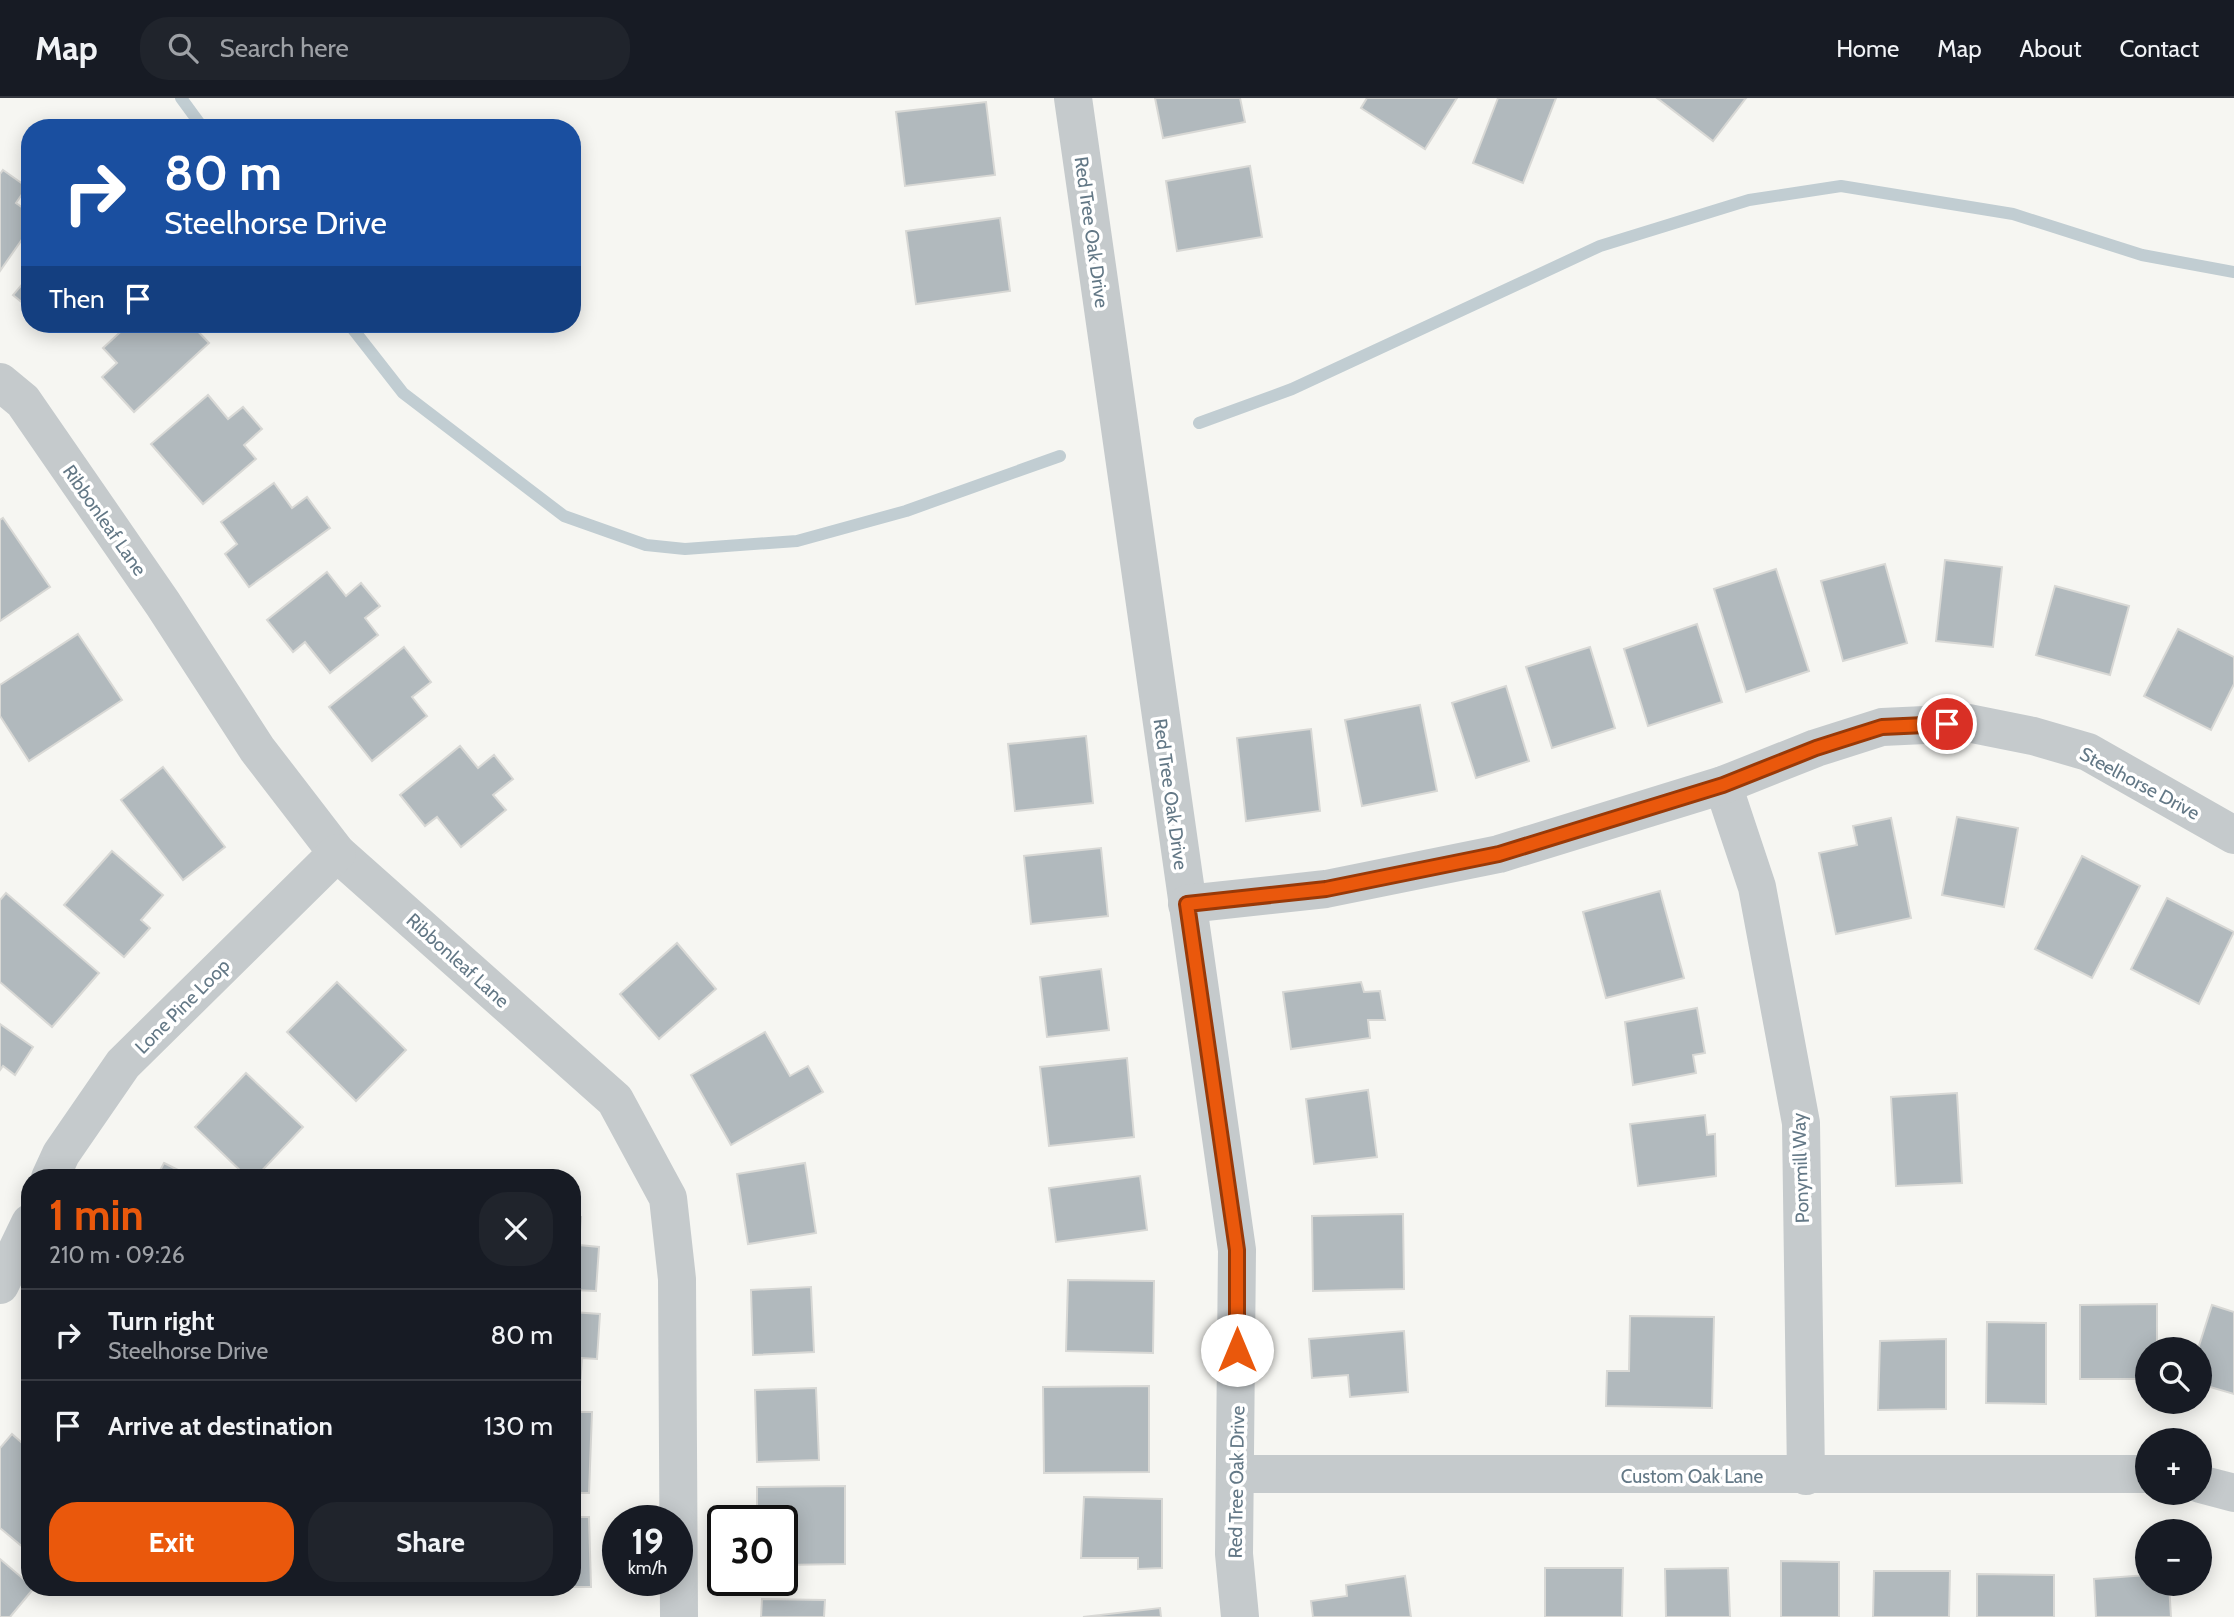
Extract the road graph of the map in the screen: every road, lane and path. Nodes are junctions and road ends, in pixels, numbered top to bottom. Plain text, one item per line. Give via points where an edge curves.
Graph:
1 (1073, 98) edge
2 (0, 382) edge
3 (1723, 785) junction
4 (2234, 835) edge
5 (337, 853) junction
6 (1187, 904) junction
7 (54, 1169) edge
8 (19, 1220) edge
9 (0, 1285) edge
10 (1237, 1474) junction
11 (2135, 1474) edge
12 (1806, 1476) junction
13 (2212, 1487) edge
14 (2234, 1493) edge
15 (679, 1617) edge
16 (1240, 1617) edge

1 - 6 street, Red Tree Oak Drive
2 - 5 street, Ribbonleaf Lane via 23,401 257,749
3 - 4 street, Steelhorse Drive via 1882,727 1968,723 2088,752
3 - 6 street, Steelhorse Drive via 1499,854 1326,889
3 - 12 street, Ponymill Way via 1757,887 1801,1123
5 - 7 street, Lone Pine Loop via 123,1065
5 - 15 street, Ribbonleaf Lane via 615,1100 668,1198 677,1279
6 - 10 street, Red Tree Oak Drive via 1237,1250
8 - 9 street
10 - 12 street, Custom Oak Lane
10 - 16 street, Red Tree Oak Drive via 1234,1554
11 - 12 street, Custom Oak Lane
13 - 14 street

